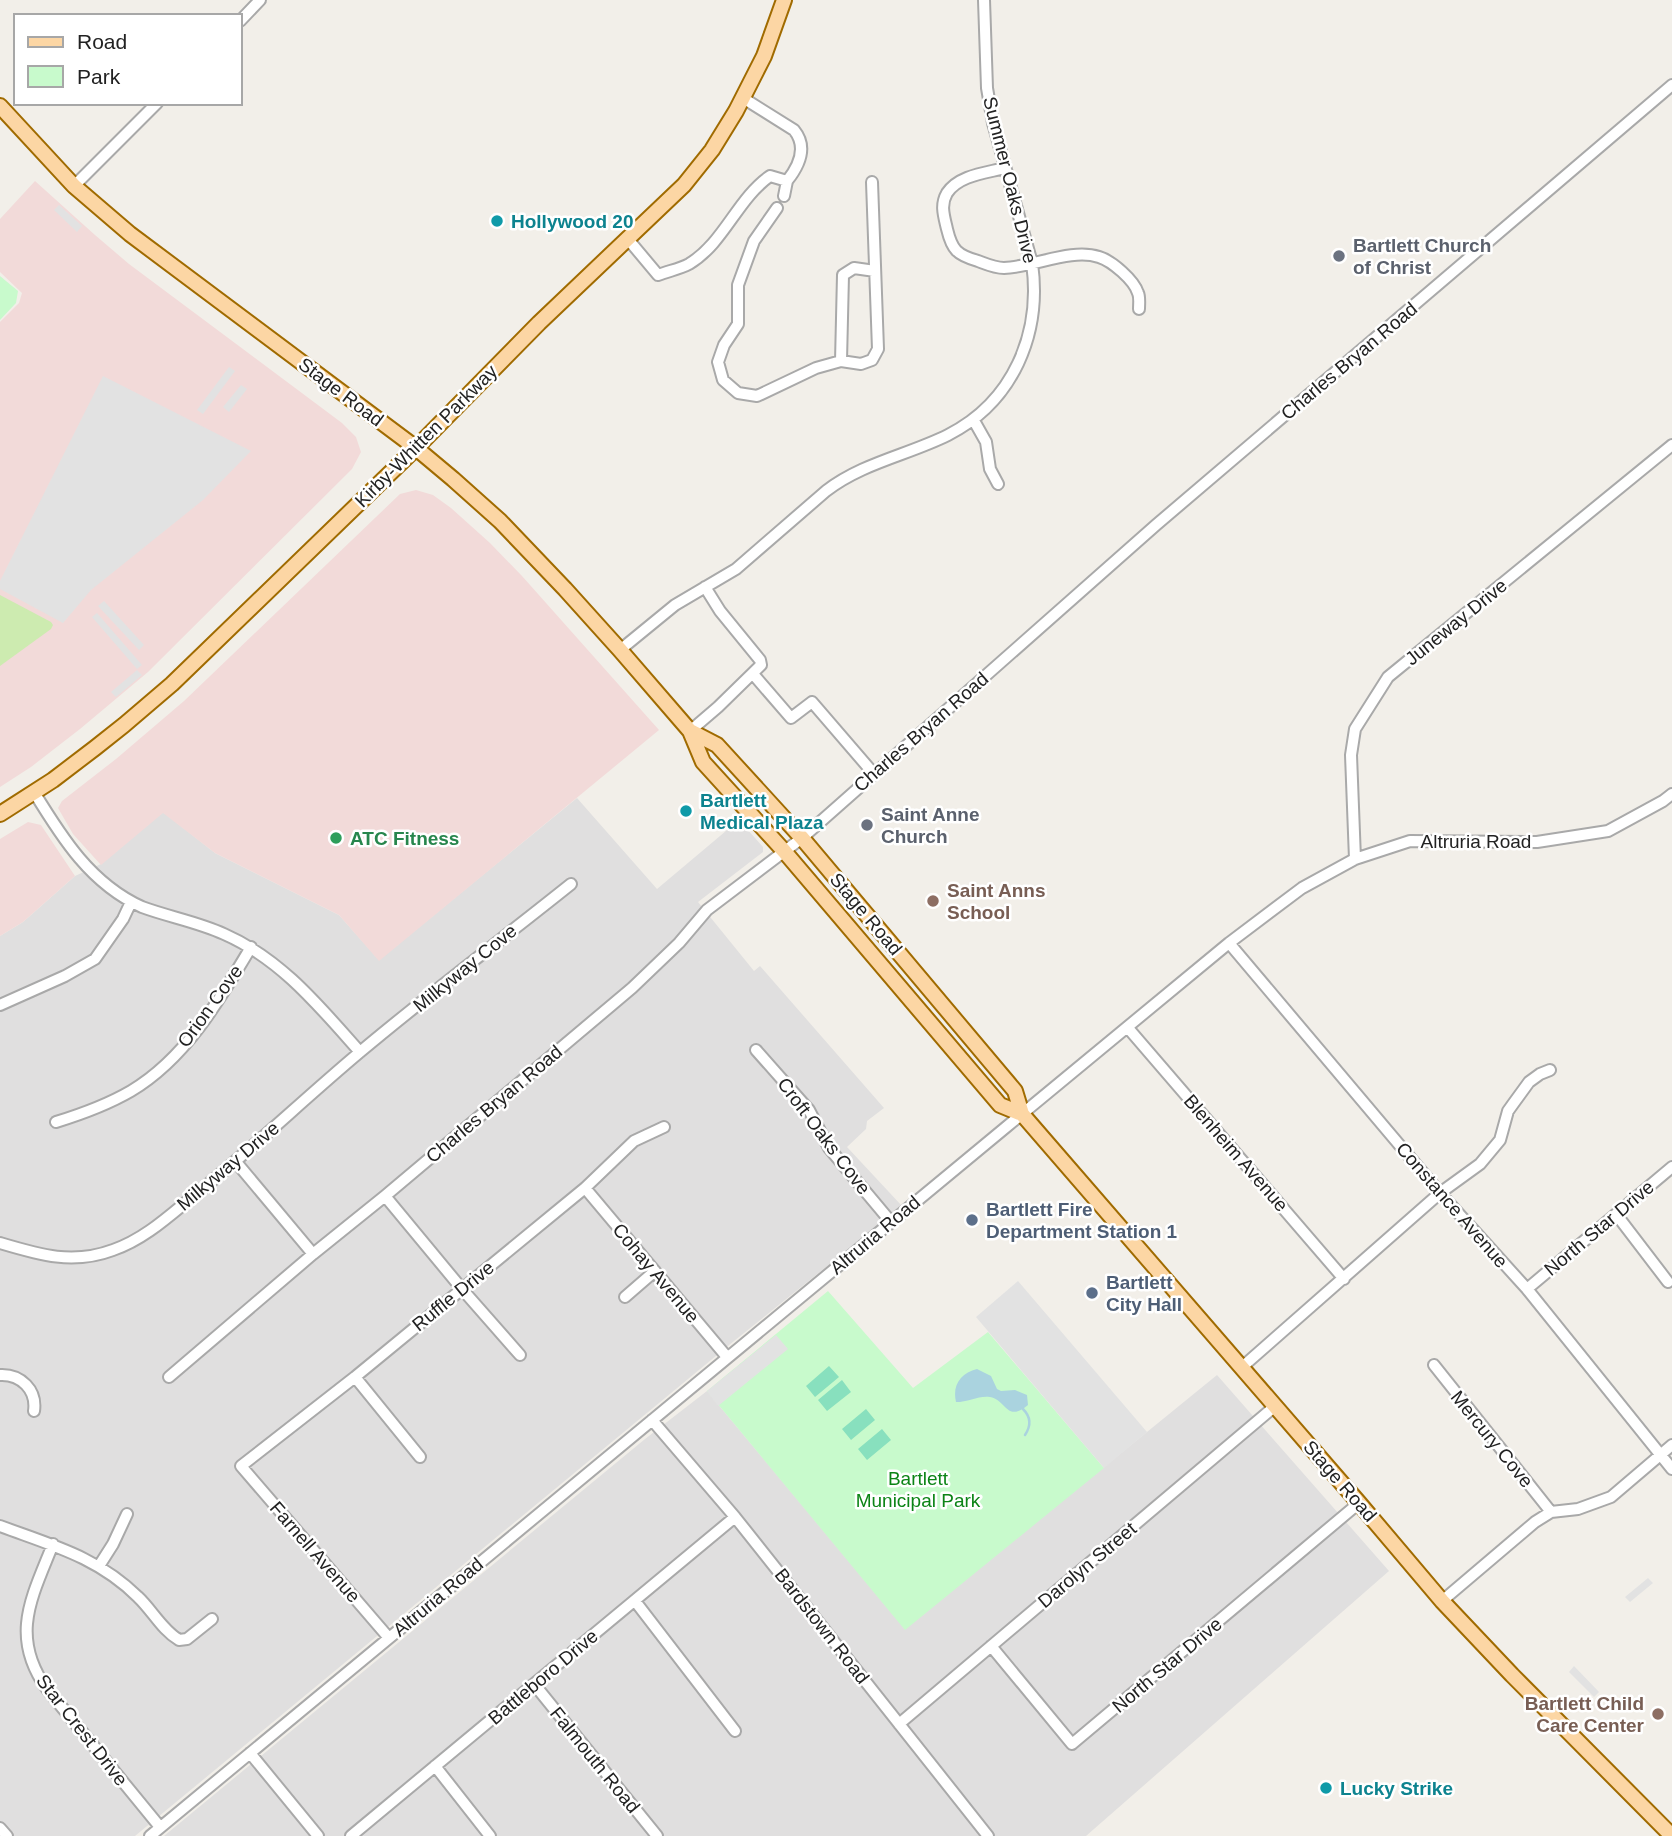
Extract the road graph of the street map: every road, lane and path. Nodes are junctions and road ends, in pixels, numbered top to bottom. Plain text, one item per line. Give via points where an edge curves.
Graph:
1 (260, 0) edge
2 (783, 0) edge
3 (984, 0) edge
4 (242, 19) edge
5 (1672, 85) edge
6 (743, 98) junction
7 (155, 105) edge
8 (0, 106) edge
9 (1005, 167) junction
10 (787, 181) junction
11 (872, 182) dead end
12 (74, 186) junction
13 (784, 196) dead end
14 (777, 208) dead end
15 (627, 238) junction
16 (1031, 263) junction
17 (875, 271) junction
18 (1139, 309) dead end
19 (841, 360) junction
20 (973, 419) junction
21 (1672, 445) edge
22 (416, 448) junction
23 (998, 484) dead end
24 (705, 587) junction
25 (620, 650) junction
26 (753, 674) junction
27 (690, 731) junction
28 (874, 774) junction
29 (34, 792) junction
30 (1672, 794) edge
31 (0, 814) edge
32 (802, 838) junction
33 (784, 851) junction
34 (1355, 859) junction
35 (571, 884) dead end
36 (131, 902) junction
37 (1230, 943) junction
38 (251, 947) junction
39 (910, 966) junction
40 (893, 980) junction
41 (0, 1005) edge
42 (1128, 1028) junction
43 (756, 1050) dead end
44 (360, 1052) junction
45 (1550, 1070) dead end
46 (1021, 1114) junction
47 (56, 1122) dead end
48 (664, 1127) dead end
49 (236, 1162) junction
50 (1672, 1167) edge
51 (585, 1188) junction
52 (1440, 1193) junction
53 (385, 1196) junction
54 (1616, 1214) junction
55 (891, 1222) junction
56 (0, 1243) edge
57 (313, 1254) junction
58 (84, 1259) junction
59 (655, 1271) junction
60 (85, 1272) dead end
61 (1344, 1279) junction
62 (1668, 1282) dead end
63 (462, 1289) junction
64 (1527, 1289) junction
65 (625, 1297) dead end
66 (520, 1354) dead end
67 (727, 1357) junction
68 (1434, 1365) dead end
69 (1241, 1368) junction
70 (0, 1375) edge
71 (169, 1377) dead end
72 (355, 1377) junction
73 (1274, 1407) junction
74 (34, 1411) dead end
75 (652, 1420) junction
76 (1672, 1445) edge
77 (1660, 1455) junction
78 (421, 1457) dead end
79 (241, 1466) joint
80 (1672, 1469) edge
81 (1359, 1503) junction
82 (1551, 1512) junction
83 (127, 1514) dead end
84 (736, 1517) junction
85 (0, 1526) edge
86 (53, 1544) junction
87 (99, 1566) junction
88 (635, 1601) junction
89 (1442, 1601) junction
90 (212, 1619) dead end
91 (389, 1638) junction
92 (991, 1646) junction
93 (534, 1684) junction
94 (899, 1724) junction
95 (735, 1731) dead end
96 (250, 1753) junction
97 (435, 1766) junction
98 (160, 1827) junction
99 (0, 1828) edge
100 (7, 1836) edge
101 (150, 1836) edge
102 (318, 1836) edge
103 (351, 1836) edge
104 (490, 1836) edge
105 (657, 1836) edge
106 (988, 1836) edge
107 (1672, 1836) edge

1 - 4 street
2 - 6 main road, Kirby-Whitten Parkway via 764,56
3 - 9 street, Summer Oaks Drive via 987,89
5 - 28 street, Charles Bryan Road via 1151,530
6 - 10 street via 800,138 797,168
6 - 15 main road, Kirby-Whitten Parkway via 684,186
7 - 12 street
8 - 12 main road, Stage Road
9 - 16 street, Summer Oaks Drive
9 - 16 street via 964,179 948,192 942,210 949,240 965,258 999,268
10 - 13 street
10 - 15 street via 770,176 757,185 711,247 688,265 658,275
11 - 17 street
12 - 22 main road, Stage Road via 170,265
14 - 19 street via 754,241 738,285 738,324 718,362 723,380 738,393 757,396
15 - 22 main road, Kirby-Whitten Parkway
16 - 18 street via 1080,255 1111,262 1138,293
16 - 20 street, Summer Oaks Drive via 1034,310 1027,342 1008,382
17 - 19 street via 853,268 844,275
17 - 19 street via 878,349 872,360 861,364
20 - 23 street via 986,442 990,469
20 - 24 street, Summer Oaks Drive via 947,435 842,480 749,559
21 - 34 street, Juneway Drive via 1388,677 1355,730 1351,755
22 - 25 main road, Stage Road via 500,521
22 - 29 main road, Kirby-Whitten Parkway via 172,684
24 - 25 street, Summer Oaks Drive
24 - 26 street via 760,660
25 - 27 main road, Stage Road
26 - 27 street
26 - 28 street via 791,718 812,702
27 - 32 main road, Stage Road via 717,745
27 - 33 main road, Stage Road via 703,762
28 - 32 street, Charles Bryan Road
29 - 31 main road, Kirby-Whitten Parkway
29 - 36 street via 75,854
30 - 34 street, Altruria Road via 1608,831 1537,842 1410,841
32 - 33 street, Charles Bryan Road
32 - 39 main road, Stage Road
33 - 40 main road, Stage Road
33 - 53 street, Charles Bryan Road via 707,909 632,988
34 - 37 street, Altruria Road via 1302,888
35 - 44 street, Milkyway Cove
36 - 38 street
36 - 41 street via 94,959
37 - 42 street, Altruria Road
37 - 52 street, Constance Avenue
38 - 44 street via 316,1002
38 - 47 street, Orion Cove via 194,1034 163,1066 132,1090
39 - 40 main road
39 - 46 main road, Stage Road via 1016,1091
40 - 46 main road, Stage Road via 1000,1105
42 - 46 street, Altruria Road
42 - 61 street, Blenheim Avenue
43 - 55 street, Croft Oaks Cove via 809,1110 829,1148
44 - 49 street, Milkyway Drive
45 - 52 street via 1529,1082 1508,1111 1500,1140 1480,1164
46 - 55 street, Altruria Road
46 - 69 main road, Stage Road
48 - 51 street, Ruffle Drive via 634,1141
49 - 57 street
49 - 58 street, Milkyway Drive via 143,1236
50 - 54 street, North Star Drive
51 - 59 street, Cohay Avenue
51 - 63 street, Ruffle Drive
52 - 61 street
52 - 64 street, Constance Avenue
53 - 57 street, Charles Bryan Road
53 - 63 street
54 - 62 street
54 - 64 street, North Star Drive
55 - 67 street, Altruria Road
56 - 58 street, Milkyway Drive via 45,1256
57 - 71 street, Charles Bryan Road
58 - 60 street
59 - 65 street
59 - 67 street, Cohay Avenue
61 - 69 street
63 - 66 street
63 - 72 street, Ruffle Drive
64 - 77 street, Constance Avenue
67 - 75 street, Altruria Road
68 - 82 street, Mercury Cove
69 - 73 main road, Stage Road
70 - 74 street via 12,1375 26,1384 34,1397
72 - 78 street
72 - 79 street, Ruffle Drive
73 - 81 main road, Stage Road
73 - 92 street, Darolyn Street
75 - 84 street, Bardstown Road
75 - 91 street, Altruria Road
76 - 77 street
77 - 80 street, Constance Avenue
77 - 82 street via 1612,1497 1578,1509
79 - 91 street, Farnell Avenue
81 - 89 main road, Stage Road
81 - 92 street, North Star Drive via 1072,1744
82 - 89 street
83 - 87 street
84 - 88 street, Battleboro Drive
84 - 94 street, Bardstown Road
85 - 86 street
86 - 87 street
86 - 98 street, Star Crest Drive via 27,1617 26,1641 33,1668
87 - 90 street via 138,1597 177,1645
88 - 93 street, Battleboro Drive
88 - 95 street
89 - 107 main road, Stage Road
91 - 96 street, Altruria Road
92 - 94 street, Darolyn Street
93 - 97 street, Battleboro Drive
93 - 105 street, Falmouth Road
94 - 106 street, Bardstown Road
96 - 98 street, Altruria Road
96 - 102 street
97 - 103 street, Battleboro Drive
97 - 104 street
98 - 101 street, Altruria Road
99 - 100 street

